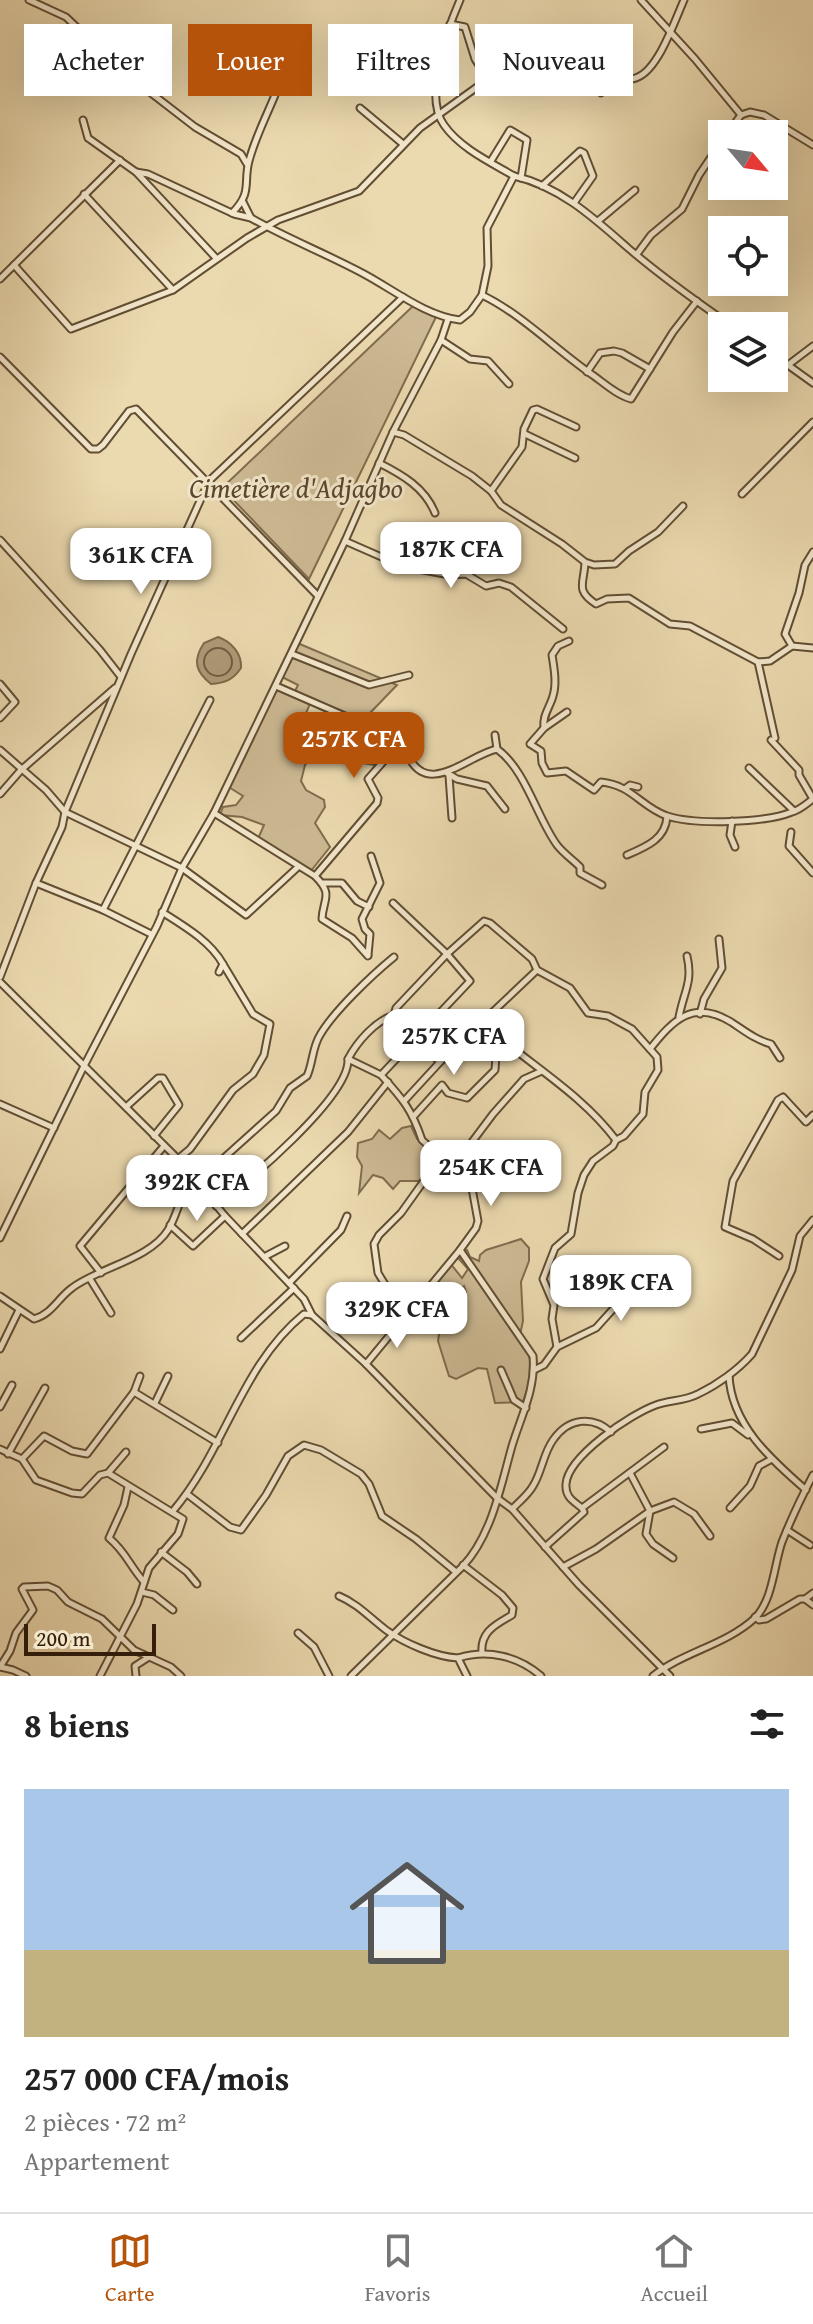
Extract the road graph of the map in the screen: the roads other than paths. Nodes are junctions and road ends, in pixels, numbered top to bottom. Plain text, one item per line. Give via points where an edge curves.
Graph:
1 (29, 0) edge
2 (460, 0) edge
3 (641, 0) edge
4 (684, 0) edge
5 (450, 24) edge
6 (459, 26) edge
7 (670, 33) junction
8 (633, 77) edge
9 (275, 96) edge
10 (437, 96) edge
11 (360, 108) dead end
12 (437, 114) junction
13 (741, 115) junction
14 (83, 120) dead end
15 (737, 120) edge
16 (403, 144) junction
17 (813, 145) edge
18 (120, 160) junction
19 (491, 161) junction
20 (708, 162) edge
21 (247, 164) junction
22 (136, 172) junction
23 (517, 177) junction
24 (542, 186) junction
25 (635, 190) dead end
26 (84, 194) junction
27 (243, 202) junction
28 (574, 203) junction
29 (232, 213) junction
30 (251, 218) junction
31 (598, 221) junction
32 (267, 227) junction
33 (637, 254) junction
34 (216, 258) junction
35 (14, 265) junction
36 (0, 279) edge
37 (173, 290) junction
38 (482, 295) junction
39 (403, 297) junction
40 (697, 301) junction
41 (712, 312) edge
42 (448, 319) junction
43 (441, 340) junction
44 (813, 346) edge
45 (0, 357) edge
46 (788, 365) joint
47 (650, 369) junction
48 (587, 372) junction
49 (813, 383) edge
50 (509, 384) dead end
51 (813, 422) edge
52 (576, 427) dead end
53 (393, 432) junction
54 (525, 434) junction
55 (575, 458) dead end
56 (379, 463) junction
57 (209, 481) junction
58 (491, 491) junction
59 (742, 494) dead end
60 (683, 506) dead end
61 (435, 513) dead end
62 (0, 540) edge
63 (345, 541) junction
64 (813, 552) edge
65 (585, 562) junction
66 (318, 596) junction
67 (563, 629) dead end
68 (786, 637) junction
69 (569, 641) dead end
70 (792, 646) junction
71 (813, 648) edge
72 (779, 653) junction
73 (292, 654) junction
74 (758, 662) junction
75 (409, 675) dead end
76 (120, 681) junction
77 (0, 684) edge
78 (276, 686) junction
79 (210, 700) dead end
80 (567, 712) dead end
81 (0, 718) edge
82 (544, 728) junction
83 (495, 735) dead end
84 (397, 746) junction
85 (497, 749) junction
86 (0, 750) edge
87 (749, 768) dead end
88 (21, 770) junction
89 (448, 774) junction
90 (638, 787) dead end
91 (626, 788) junction
92 (0, 794) edge
93 (505, 809) dead end
94 (794, 811) junction
95 (65, 812) junction
96 (214, 813) junction
97 (667, 816) junction
98 (452, 818) dead end
99 (732, 821) junction
100 (791, 832) dead end
101 (135, 844) junction
102 (735, 847) dead end
103 (627, 855) dead end
104 (371, 856) dead end
105 (298, 867) junction
106 (182, 868) junction
107 (813, 873) edge
108 (315, 876) junction
109 (36, 883) junction
110 (323, 883) junction
111 (602, 885) dead end
112 (393, 903) dead end
113 (369, 907) junction
114 (103, 910) junction
115 (162, 912) junction
116 (151, 934) junction
117 (719, 939) dead end
118 (447, 954) junction
119 (687, 956) dead end
120 (394, 957) dead end
121 (223, 964) junction
122 (537, 970) junction
123 (219, 972) dead end
124 (0, 980) edge
125 (700, 1014) junction
126 (394, 1015) junction
127 (679, 1018) junction
128 (482, 1022) junction
129 (414, 1038) junction
130 (504, 1043) junction
131 (650, 1049) junction
132 (780, 1058) dead end
133 (348, 1059) junction
134 (440, 1062) junction
135 (84, 1066) junction
136 (542, 1071) junction
137 (381, 1075) junction
138 (388, 1082) junction
139 (405, 1100) junction
140 (0, 1104) edge
141 (126, 1107) junction
142 (813, 1115) edge
143 (413, 1117) junction
144 (54, 1128) junction
145 (154, 1136) junction
146 (616, 1140) junction
147 (164, 1146) junction
148 (441, 1157) junction
149 (178, 1159) junction
150 (462, 1166) junction
151 (196, 1183) junction
152 (216, 1206) junction
153 (225, 1216) junction
154 (347, 1216) dead end
155 (813, 1220) edge
156 (170, 1225) junction
157 (242, 1234) junction
158 (0, 1238) edge
159 (285, 1246) dead end
160 (460, 1250) junction
161 (779, 1256) dead end
162 (264, 1257) junction
163 (101, 1273) junction
164 (90, 1279) junction
165 (289, 1283) junction
166 (294, 1288) junction
167 (677, 1290) dead end
168 (0, 1296) edge
169 (19, 1310) junction
170 (111, 1313) dead end
171 (312, 1315) junction
172 (405, 1317) junction
173 (241, 1338) dead end
174 (557, 1347) junction
175 (0, 1349) edge
176 (366, 1364) junction
177 (501, 1370) dead end
178 (534, 1370) junction
179 (729, 1374) junction
180 (140, 1376) dead end
181 (168, 1376) dead end
182 (12, 1385) dead end
183 (45, 1388) dead end
184 (134, 1392) junction
185 (155, 1403) junction
186 (0, 1407) edge
187 (526, 1408) junction
188 (701, 1429) dead end
189 (611, 1432) junction
190 (749, 1435) junction
191 (218, 1443) junction
192 (664, 1447) dead end
193 (0, 1449) edge
194 (126, 1452) dead end
195 (8, 1454) junction
196 (22, 1459) junction
197 (772, 1459) junction
198 (108, 1473) junction
199 (630, 1473) junction
200 (812, 1477) edge
201 (128, 1487) junction
202 (806, 1490) junction
203 (187, 1494) junction
204 (497, 1498) junction
205 (582, 1508) junction
206 (730, 1508) dead end
207 (512, 1509) junction
208 (173, 1511) junction
209 (650, 1511) junction
210 (787, 1530) junction
211 (710, 1536) dead end
212 (810, 1545) dead end
213 (545, 1547) junction
214 (161, 1552) junction
215 (673, 1558) dead end
216 (463, 1565) junction
217 (563, 1567) junction
218 (456, 1572) junction
219 (144, 1582) junction
220 (197, 1584) dead end
221 (142, 1592) junction
222 (813, 1593) edge
223 (339, 1596) dead end
224 (805, 1599) junction
225 (813, 1605) edge
226 (173, 1610) dead end
227 (755, 1617) junction
228 (298, 1633) dead end
229 (392, 1634) junction
230 (122, 1637) junction
231 (482, 1653) junction
232 (150, 1657) junction
233 (458, 1658) junction
234 (0, 1667) edge
235 (663, 1668) junction
236 (26, 1676) edge
237 (100, 1676) edge
238 (136, 1676) edge
239 (181, 1676) edge
240 (329, 1676) edge
241 (351, 1676) edge
242 (467, 1676) edge
243 (541, 1676) edge
244 (653, 1676) edge
245 (670, 1676) edge

1 - 21 street via 66,17 125,73 195,127 241,154
2 - 5 street
3 - 7 street
4 - 7 street
6 - 12 street via 465,27 484,82
7 - 8 street via 641,76
7 - 13 street
9 - 21 street
10 - 12 street
11 - 16 street
12 - 16 street
12 - 19 street via 462,144
13 - 15 street
13 - 17 street via 764,115
14 - 18 street via 88,138
16 - 32 street via 359,191
18 - 22 street
18 - 26 street
19 - 23 street
19 - 23 street via 510,130 515,131 527,140
20 - 33 street via 682,209
21 - 27 street
22 - 29 street
22 - 34 street
23 - 24 street
23 - 38 street via 487,228
24 - 28 street
24 - 28 street via 580,151 584,153 593,176
25 - 31 street
26 - 35 street
26 - 37 street
27 - 29 street
27 - 30 street
28 - 31 street
29 - 30 street
30 - 32 street
31 - 33 street
32 - 34 street
32 - 39 street
33 - 40 street
34 - 37 street
35 - 36 street
35 - 37 street via 71,329
38 - 42 street via 460,320
38 - 48 street
39 - 42 street
39 - 57 street
40 - 41 street
40 - 47 street
42 - 43 street
43 - 50 street via 470,359 488,361
43 - 53 street
44 - 46 street
45 - 57 street via 91,449 103,445 136,409
46 - 49 street
47 - 48 street via 614,351 600,353
47 - 48 street via 631,399
51 - 59 street
52 - 54 street via 535,408
53 - 56 street
53 - 58 street
54 - 55 street
54 - 58 street via 514,461
56 - 61 street via 426,494
56 - 63 street
57 - 66 street
57 - 76 street
58 - 65 street via 501,505
60 - 65 street via 615,564
62 - 76 street via 100,650
63 - 66 street
63 - 67 street via 406,568 466,574 486,586 511,587
64 - 68 street
65 - 74 street via 580,588 596,604 629,598 670,624 699,629
66 - 73 street
68 - 70 street
68 - 72 street
69 - 82 street via 552,655 554,694
70 - 71 street
70 - 72 street
72 - 74 street
73 - 75 street via 369,685
73 - 78 street
74 - 94 street via 773,739 799,770 813,799
76 - 88 street
76 - 95 street
77 - 81 street via 15,702
78 - 84 street via 354,720
78 - 96 street
79 - 101 street
80 - 82 street
82 - 91 street via 530,744 541,751 547,773 566,771 594,790 601,782
83 - 85 street
84 - 89 street via 425,773
84 - 108 street via 368,779 377,803
85 - 89 street
85 - 111 street via 519,775 557,845 580,873
86 - 88 street
87 - 94 street
88 - 92 street
88 - 95 street
89 - 93 street via 487,786
89 - 98 street
90 - 91 street
91 - 97 street
94 - 99 street
95 - 101 street
95 - 109 street
96 - 105 street
96 - 106 street
97 - 99 street
97 - 103 street via 658,839
99 - 102 street
100 - 107 street via 789,846
101 - 106 street
101 - 114 street
104 - 113 street via 380,883
105 - 106 street via 246,915
105 - 108 street
106 - 115 street
108 - 110 street
109 - 114 street
109 - 124 street
110 - 113 street via 342,883
110 - 113 street via 328,895 322,919 368,956 370,934 362,919
112 - 118 street
114 - 116 street
115 - 116 street
115 - 121 street via 192,931
116 - 135 street
117 - 125 street via 722,968
118 - 122 street via 484,921 532,959
118 - 126 street
118 - 129 street via 470,981
119 - 127 street via 691,975
120 - 151 street via 320,1035 307,1076
121 - 123 street
121 - 149 street via 253,1014 270,1024 264,1055
122 - 128 street
122 - 131 street via 570,988 588,1013 608,1016 632,1029
124 - 135 street
125 - 127 street
125 - 132 street via 719,1016 771,1044
126 - 129 street
126 - 133 street via 372,1030
127 - 131 street
128 - 130 street
128 - 134 street
129 - 134 street
129 - 137 street
130 - 136 street
130 - 143 street via 495,1070 467,1098 448,1093 442,1085
131 - 146 street via 658,1064 645,1092 643,1114
133 - 137 street
133 - 152 street via 338,1085 303,1129
134 - 139 street
135 - 141 street
135 - 144 street
136 - 146 street via 586,1105
136 - 150 street via 524,1079 493,1114
137 - 138 street
138 - 139 street
138 - 157 street via 348,1132
139 - 143 street
140 - 144 street
141 - 145 street
141 - 145 street via 163,1078 179,1105
142 - 161 street via 806,1122 783,1097 778,1100 733,1181 725,1227
143 - 148 street via 422,1140
144 - 158 street
145 - 147 street
146 - 174 street via 584,1175 571,1234 555,1248 543,1279 554,1305
147 - 149 street
147 - 163 street via 80,1246
148 - 150 street
148 - 172 street via 374,1244 378,1273
149 - 151 street
150 - 160 street via 469,1172 478,1221
151 - 152 street
151 - 156 street via 186,1189
152 - 153 street
153 - 156 street via 193,1246
153 - 157 street
154 - 165 street via 341,1230
155 - 179 street via 800,1236 792,1270 752,1354
156 - 163 street via 146,1250
157 - 162 street
159 - 162 street
160 - 172 street
160 - 178 street via 533,1356
162 - 165 street
163 - 164 street
164 - 169 street via 70,1289 39,1318
164 - 170 street
165 - 166 street
166 - 171 street
166 - 173 street
167 - 174 street via 633,1292 596,1328
168 - 169 street
169 - 175 street
171 - 176 street
171 - 191 street via 296,1320 261,1359
172 - 176 street
174 - 178 street
176 - 204 street
177 - 187 street via 514,1400
178 - 187 street
179 - 189 street via 699,1394 657,1405
179 - 190 street via 729,1388
180 - 184 street
181 - 185 street
182 - 186 street
183 - 195 street
184 - 185 street
184 - 196 street via 87,1454 44,1436
185 - 191 street
187 - 204 street
188 - 190 street via 732,1423
189 - 205 street via 578,1459 569,1474 567,1494
189 - 207 street via 589,1420 557,1435 533,1487
190 - 197 street
191 - 203 street
192 - 199 street
193 - 195 street
194 - 198 street
195 - 196 street
196 - 198 street via 36,1480 78,1494
197 - 202 street
197 - 206 street via 759,1466
198 - 201 street
199 - 205 street
199 - 209 street
200 - 202 street
201 - 208 street
201 - 219 street via 109,1538 124,1550
202 - 210 street
203 - 208 street
203 - 218 street via 241,1530 288,1456 304,1445 361,1474 382,1516
204 - 207 street
204 - 216 street
205 - 213 street via 576,1521
207 - 213 street
208 - 214 street via 184,1522
209 - 211 street via 674,1502 683,1505
209 - 215 street via 646,1534
209 - 217 street
210 - 212 street
210 - 227 street via 767,1597
213 - 217 street
214 - 219 street
214 - 220 street
216 - 218 street
216 - 231 street via 502,1595 514,1612 494,1624
217 - 235 street
218 - 229 street
219 - 221 street
221 - 226 street
221 - 230 street
222 - 224 street
223 - 229 street
224 - 225 street
224 - 227 street via 766,1619
227 - 235 street via 717,1643
228 - 240 street via 314,1647
229 - 233 street
229 - 241 street
230 - 232 street
230 - 234 street via 57,1590 24,1587 33,1610
230 - 237 street
231 - 233 street
231 - 243 street via 530,1666
232 - 238 street via 137,1663
232 - 239 street
233 - 242 street
234 - 236 street
235 - 244 street
235 - 245 street

